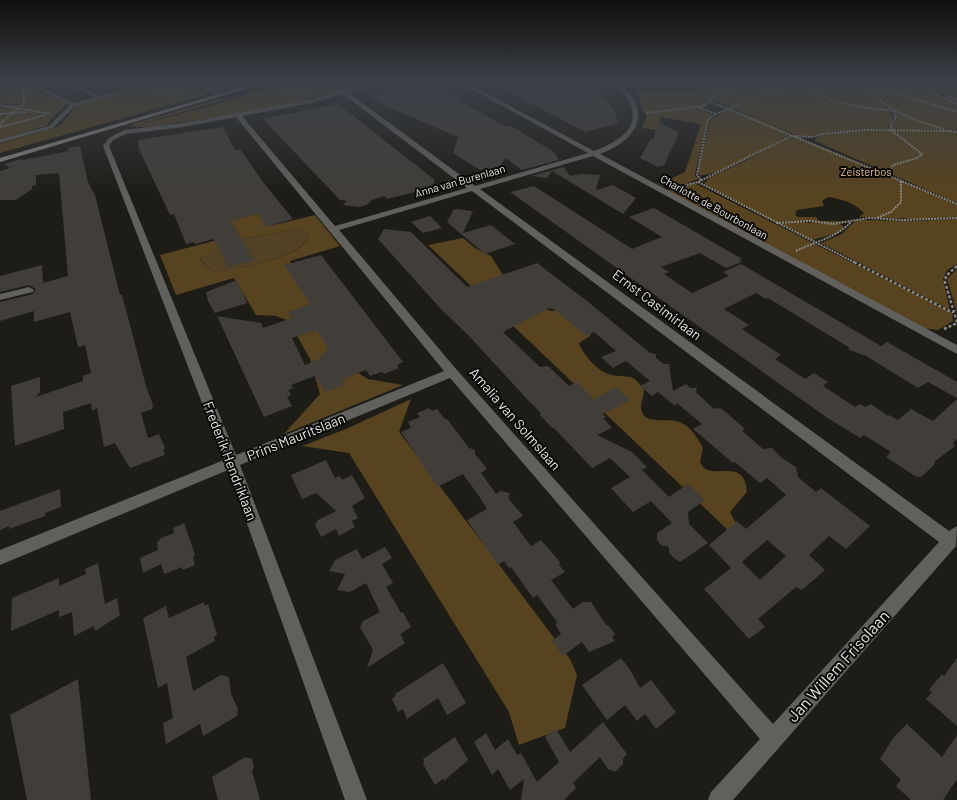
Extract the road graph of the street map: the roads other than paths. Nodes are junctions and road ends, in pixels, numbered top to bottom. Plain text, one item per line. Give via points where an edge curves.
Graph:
1 (59, 119) edge
2 (149, 119) edge
3 (214, 119) edge
4 (242, 119) edge
5 (380, 119) edge
6 (529, 119) edge
7 (635, 119) edge
8 (119, 129) junction
9 (0, 141) edge
10 (593, 154) junction
11 (0, 160) edge
12 (474, 188) junction
13 (334, 229) junction
14 (29, 290) dead end
15 (0, 297) edge
16 (957, 350) edge
17 (452, 372) junction
18 (232, 464) junction
19 (953, 537) edge
20 (0, 558) edge
21 (773, 739) junction
22 (356, 800) edge
23 (719, 800) edge

1 - 9 street via 51,127
2 - 8 main road
3 - 8 street
4 - 13 street, Amalia van Solmslaan
5 - 12 street, Ernst Casimirlaan
6 - 10 street, Charlotte de Bourbonlaan
7 - 10 street, Anna van Burenlaan via 633,128 618,143
8 - 11 main road
8 - 18 street, Frederik Hendriklaan via 106,146
10 - 12 street, Anna van Burenlaan
10 - 16 street, Charlotte de Bourbonlaan
12 - 13 street, Anna van Burenlaan
12 - 19 street, Ernst Casimirlaan
13 - 17 street, Amalia van Solmslaan
14 - 15 street
17 - 18 street, Prins Mauritslaan
17 - 21 street, Amalia van Solmslaan
18 - 20 street, Prins Mauritslaan
18 - 22 street, Frederik Hendriklaan
19 - 21 street, Jan Willem Frisolaan
21 - 23 street, Jan Willem Frisolaan

